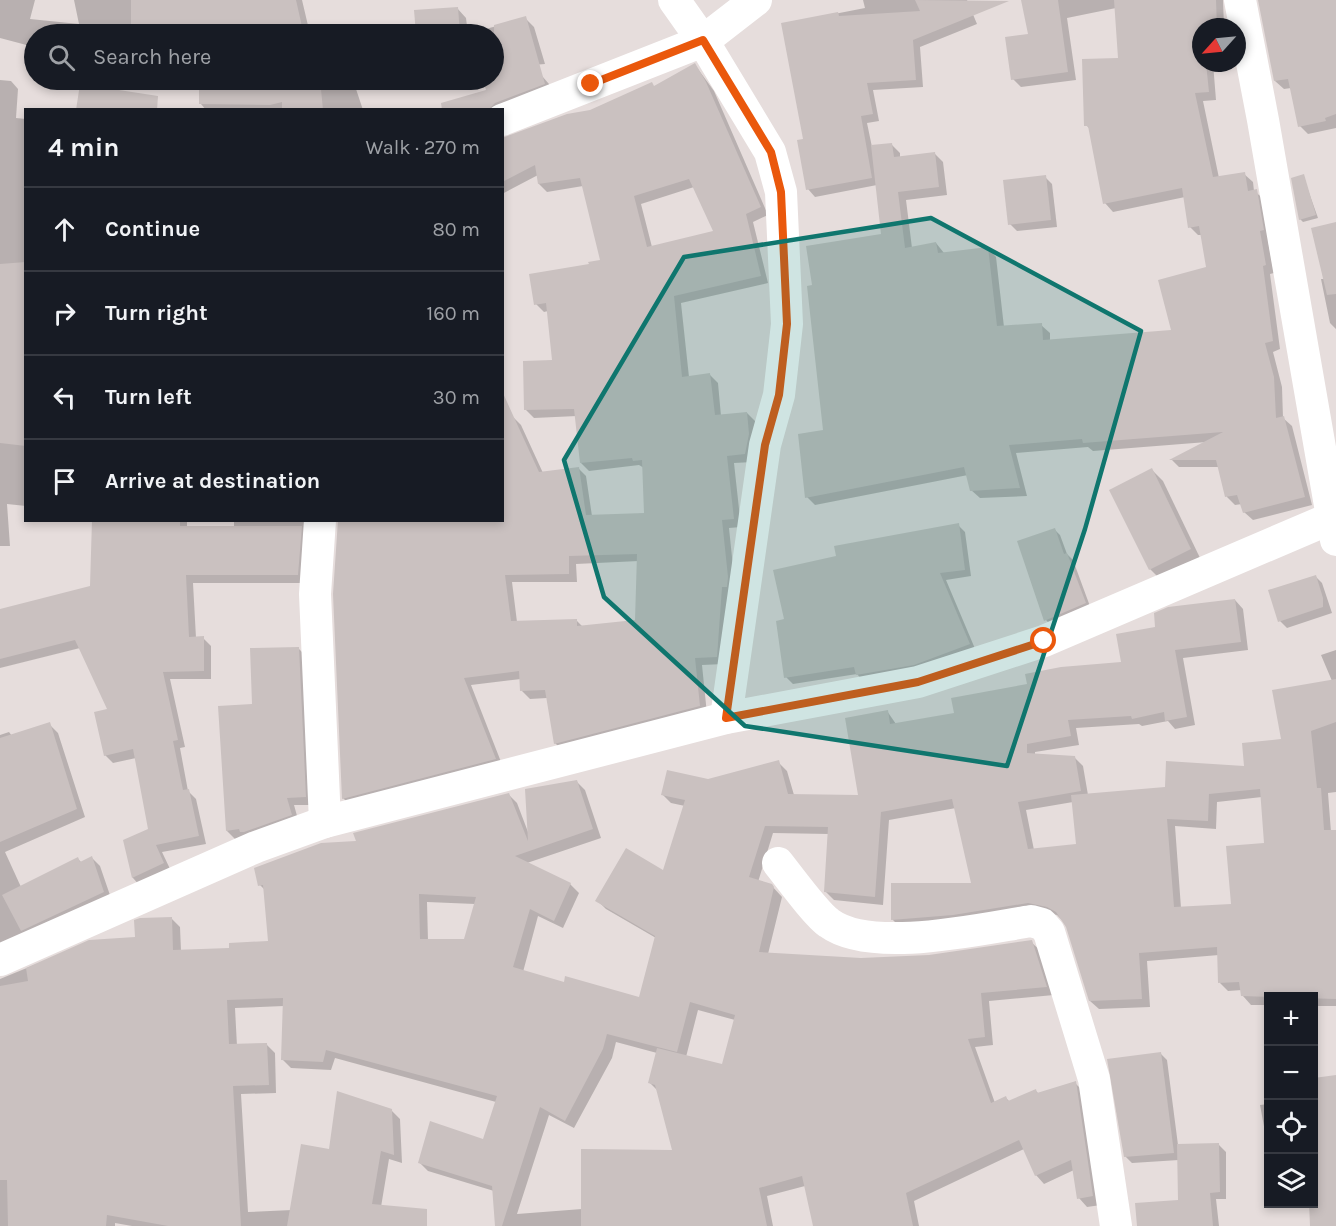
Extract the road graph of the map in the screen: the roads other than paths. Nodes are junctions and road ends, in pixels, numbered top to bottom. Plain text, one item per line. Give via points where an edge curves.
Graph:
1 (674, 0) edge
2 (756, 0) edge
3 (1240, 0) edge
4 (703, 40) junction
5 (504, 119) edge
6 (320, 522) edge
7 (1335, 524) edge
8 (726, 718) junction
9 (325, 822) junction
10 (778, 863) dead end
11 (3, 951) edge
12 (1116, 1226) edge

1 - 4 street
2 - 4 street
3 - 7 street
4 - 5 street
4 - 8 street via 771,152 781,192 787,324 779,395 765,445
6 - 9 street via 315,594
7 - 8 street via 1044,641 918,682
8 - 9 street
9 - 11 street
10 - 12 street via 827,922 851,935 924,938 1031,921 1042,924 1049,932 1094,1079

